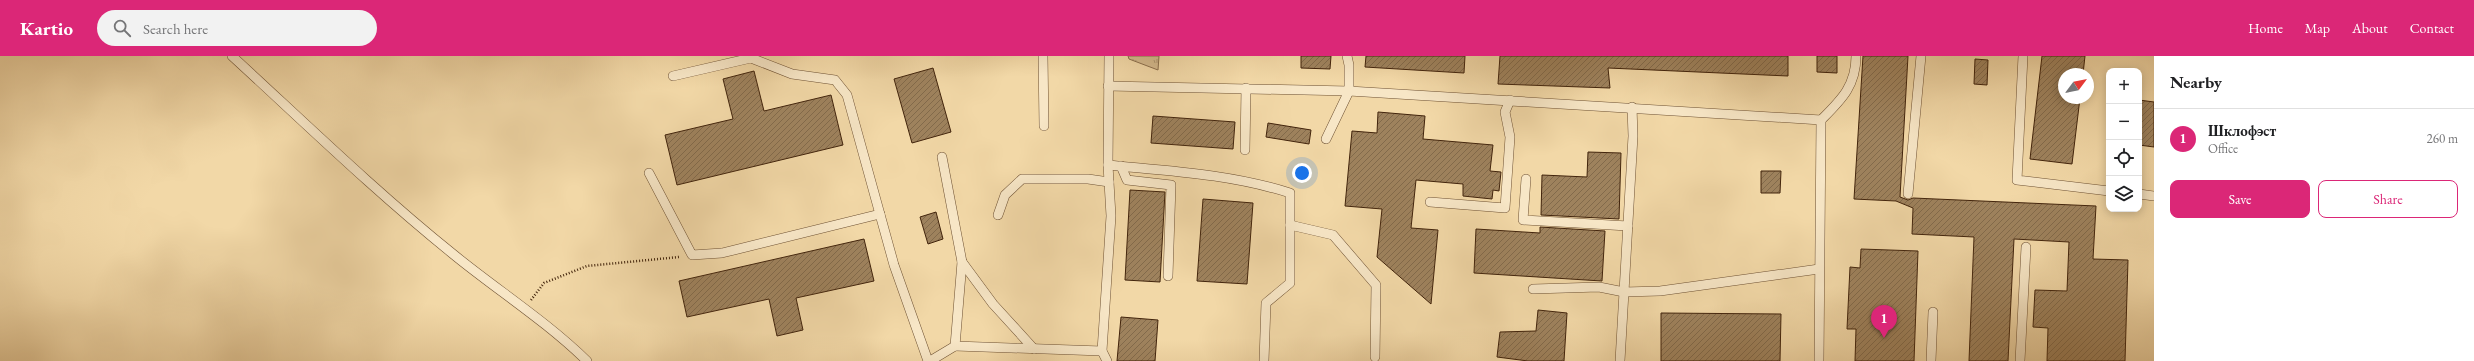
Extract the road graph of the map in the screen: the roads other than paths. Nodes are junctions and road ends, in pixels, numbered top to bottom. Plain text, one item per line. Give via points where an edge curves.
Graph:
1 (232, 56) edge
2 (1043, 56) edge
3 (1109, 56) edge
4 (1347, 56) edge
5 (1856, 56) edge
6 (1921, 56) edge
7 (2023, 56) edge
8 (673, 76) dead end
9 (1108, 86) junction
10 (1246, 88) junction
11 (1349, 91) junction
12 (1510, 100) junction
13 (1632, 107) junction
14 (1821, 120) junction
15 (1044, 126) dead end
16 (1326, 139) dead end
17 (1245, 150) dead end
18 (942, 157) dead end
19 (1108, 165) junction
20 (1121, 166) junction
21 (649, 172) dead end
22 (1526, 179) dead end
23 (1109, 182) junction
24 (2106, 191) edge
25 (1908, 194) dead end
26 (2142, 194) edge
27 (2154, 196) edge
28 (1430, 202) dead end
29 (880, 214) junction
30 (998, 215) dead end
31 (1290, 225) junction
32 (1628, 226) junction
33 (2026, 247) dead end
34 (962, 262) junction
35 (1819, 268) junction
36 (1168, 276) dead end
37 (1533, 289) dead end
38 (1624, 292) junction
39 (1933, 312) dead end
40 (955, 346) junction
41 (1034, 348) junction
42 (1102, 351) junction
43 (1375, 357) dead end
44 (587, 361) edge
45 (929, 361) edge
46 (1107, 361) edge
47 (1264, 361) edge
48 (1620, 361) edge
49 (1819, 361) edge
50 (1931, 361) edge
51 (2020, 361) edge

1 - 44 lane via 452,254 569,343
2 - 15 lane
3 - 9 lane
4 - 11 lane
5 - 14 lane via 1856,72 1844,97
6 - 25 lane
7 - 24 lane via 2017,180
8 - 29 lane via 751,58 792,74 835,80 847,94
9 - 10 lane
9 - 19 lane
10 - 11 lane
10 - 17 lane
11 - 12 lane
11 - 16 lane via 1336,113
12 - 13 lane
12 - 28 lane via 1505,112 1510,137 1505,208
13 - 14 lane
13 - 32 lane
14 - 35 lane
18 - 34 lane
19 - 20 lane
19 - 23 lane
20 - 31 lane via 1254,182 1290,193
20 - 36 lane via 1127,180 1171,186
21 - 29 lane via 692,255 722,253
22 - 32 lane via 1523,220
23 - 30 lane via 1022,179 1005,195
23 - 42 lane via 1111,216
26 - 27 lane
29 - 45 lane via 894,265
31 - 43 lane via 1333,235 1376,285
31 - 47 lane via 1290,283 1266,303
32 - 38 lane
33 - 51 lane
34 - 40 lane
34 - 41 lane via 993,304
35 - 38 lane via 1660,291
35 - 49 lane
37 - 38 lane via 1599,287
38 - 48 lane
39 - 50 lane
40 - 41 lane
40 - 45 lane
41 - 42 lane
42 - 46 lane

